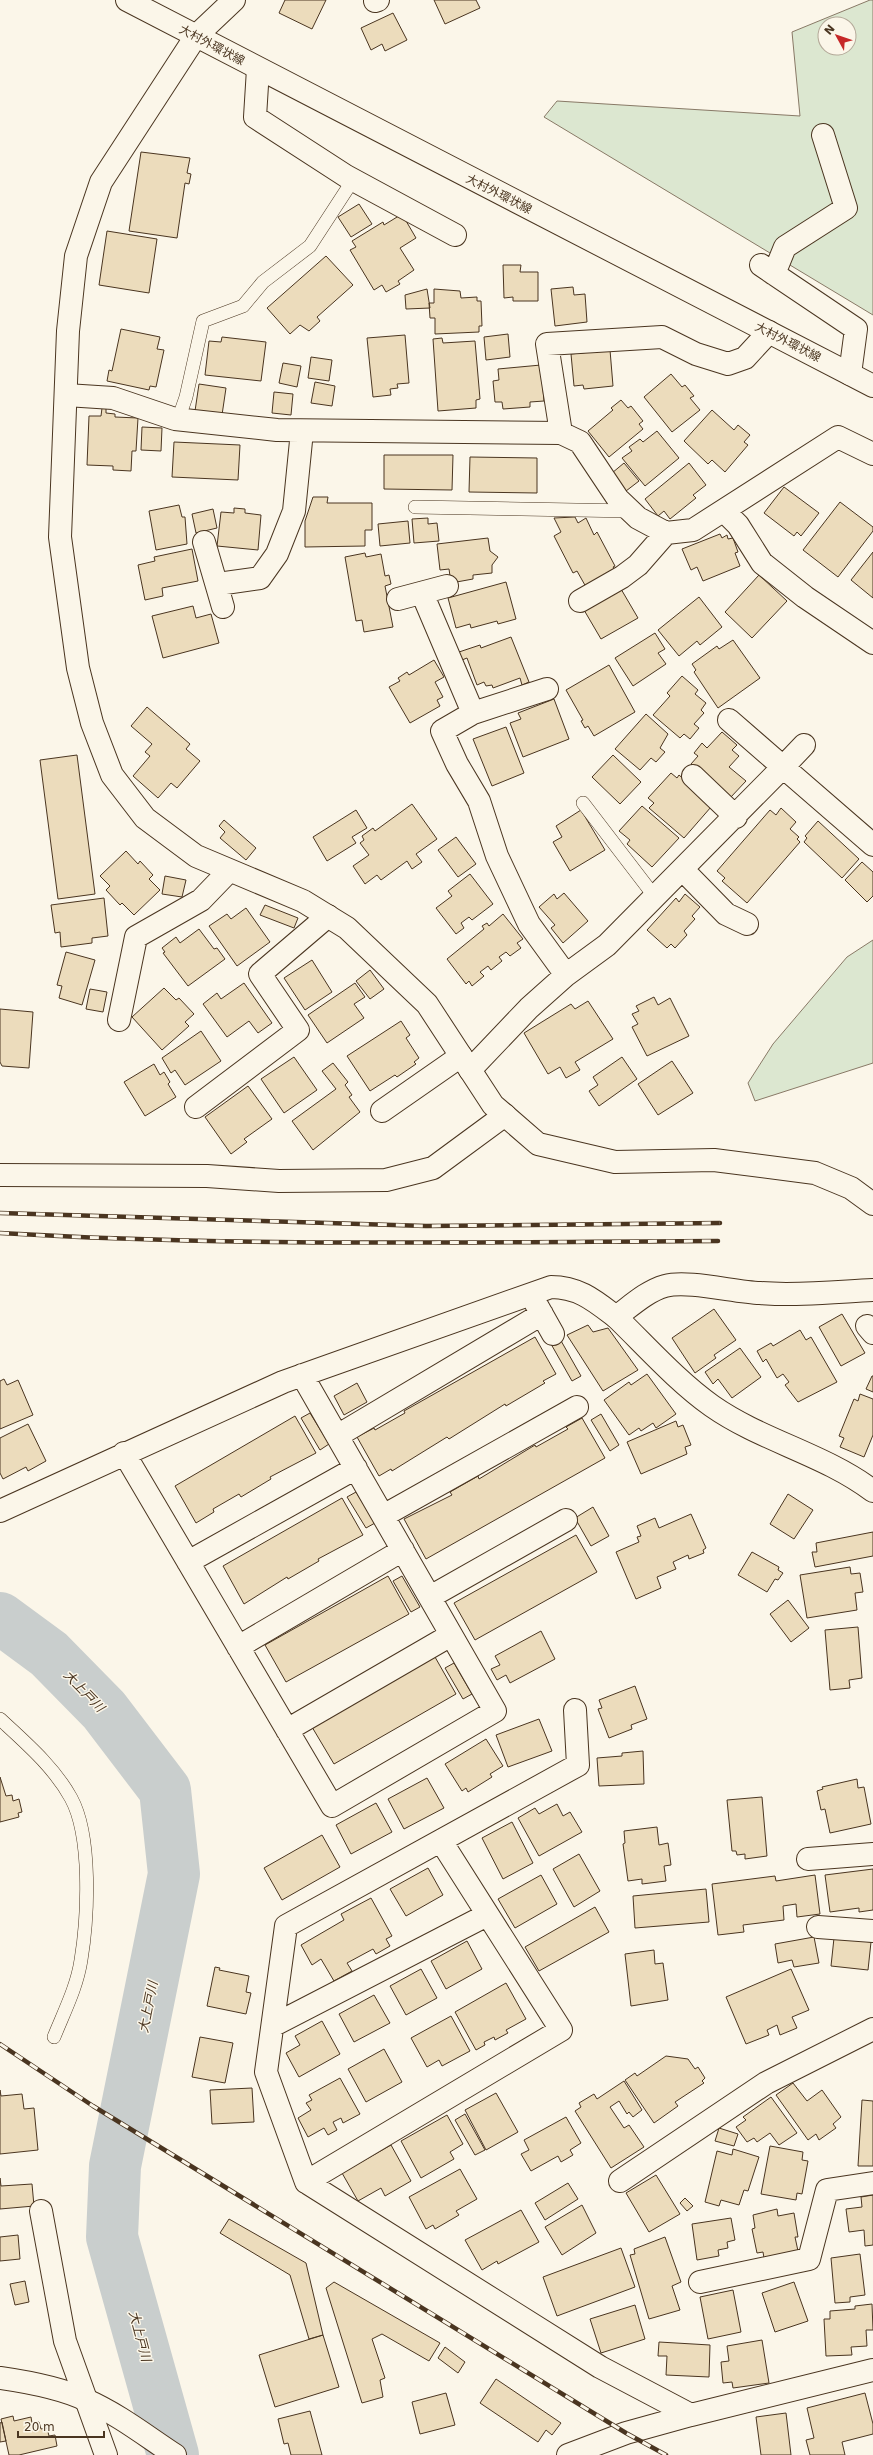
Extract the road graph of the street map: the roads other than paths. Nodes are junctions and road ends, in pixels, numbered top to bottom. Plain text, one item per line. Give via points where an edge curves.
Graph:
1 (127, 0) edge
2 (234, 0) edge
3 (196, 36) junction
4 (258, 69) junction
5 (823, 135) dead end
6 (353, 180) junction
7 (455, 235) dead end
8 (769, 332) junction
9 (850, 374) junction
10 (873, 386) edge
11 (66, 395) junction
12 (178, 420) junction
13 (302, 431) junction
14 (561, 433) junction
15 (873, 454) edge
16 (415, 507) dead end
17 (631, 511) junction
18 (724, 512) junction
19 (666, 532) junction
20 (204, 542) dead end
21 (218, 584) junction
22 (447, 586) dead end
23 (422, 593) junction
24 (398, 599) dead end
25 (580, 602) dead end
26 (222, 607) dead end
27 (873, 643) edge
28 (547, 689) dead end
29 (473, 714) junction
30 (729, 720) dead end
31 (804, 746) dead end
32 (783, 767) junction
33 (693, 776) dead end
34 (583, 803) dead end
35 (736, 817) junction
36 (873, 845) edge
37 (683, 870) junction
38 (229, 871) junction
39 (655, 898) junction
40 (328, 916) junction
41 (747, 924) dead end
42 (566, 975) junction
43 (119, 1020) dead end
44 (466, 1063) junction
45 (196, 1107) dead end
46 (382, 1111) dead end
47 (505, 1116) junction
48 (0, 1174) edge
49 (873, 1204) edge
50 (873, 1290) edge
51 (530, 1294) junction
52 (542, 1314) junction
53 (616, 1317) junction
54 (553, 1334) dead end
55 (302, 1375) junction
56 (577, 1407) dead end
57 (337, 1436) junction
58 (124, 1453) junction
59 (356, 1468) junction
60 (873, 1491) edge
61 (0, 1511) edge
62 (383, 1516) junction
63 (566, 1520) dead end
64 (402, 1550) junction
65 (188, 1562) junction
66 (430, 1597) junction
67 (451, 1635) junction
68 (238, 1647) junction
69 (575, 1710) dead end
70 (0, 1719) edge
71 (287, 1730) junction
72 (441, 1841) junction
73 (873, 1854) edge
74 (808, 1859) dead end
75 (487, 1915) junction
76 (818, 1927) dead end
77 (873, 1931) edge
78 (274, 2025) junction
79 (873, 2029) edge
80 (54, 2037) dead end
81 (620, 2181) dead end
82 (306, 2182) junction
83 (873, 2183) edge
84 (41, 2211) dead end
85 (700, 2282) dead end
86 (873, 2370) edge
87 (0, 2378) edge
88 (85, 2399) junction
89 (691, 2414) junction
90 (578, 2454) edge
91 (106, 2455) edge
92 (175, 2455) edge

1 - 3 street, 大村外環状線
2 - 3 street
3 - 4 street, 大村外環状線
3 - 11 street via 101,182 76,256 68,330
4 - 6 street via 255,117
4 - 8 street, 大村外環状線
5 - 9 street via 846,208 785,247 767,269 856,329
6 - 7 street
6 - 12 lane via 310,246 263,282 243,306 203,321 186,397
8 - 9 street, 大村外環状線
8 - 14 street via 745,358 728,364 696,354 662,337 548,344
9 - 10 street, 大村外環状線
11 - 12 street via 113,398
11 - 38 street via 60,537 78,668 92,723 112,775 145,818 196,856
12 - 13 street
13 - 14 street
13 - 21 street via 294,511 276,554 260,578
14 - 17 street via 580,442 618,499
15 - 18 street via 838,437
16 - 17 lane
17 - 19 street via 638,518
18 - 19 street via 693,530
18 - 27 street via 738,525 762,563 805,597
19 - 25 street via 638,565
20 - 21 street
21 - 26 street
22 - 23 street
23 - 24 street
23 - 29 street
28 - 29 street
29 - 42 street via 442,731 457,764 479,801 497,856 529,924
30 - 32 street
31 - 32 street
32 - 35 street
32 - 36 street
33 - 35 street
34 - 39 lane
35 - 37 street
37 - 39 street
37 - 41 street via 726,914
38 - 40 street via 303,900
38 - 43 street via 201,900 136,937
39 - 42 street via 607,945
40 - 44 street via 346,928 427,1004
40 - 45 street via 260,974 298,1030
42 - 44 street
44 - 46 street
44 - 47 street via 493,1105
47 - 48 street via 433,1168 386,1180 280,1181 207,1176
47 - 49 street via 538,1144 545,1146 615,1162 714,1160 816,1173 851,1188
50 - 53 street via 781,1294 684,1285 666,1286 653,1291
51 - 52 street
51 - 53 street via 552,1287 566,1287 585,1294
51 - 55 street
52 - 54 street
52 - 57 street
53 - 60 street via 712,1406 761,1433 852,1475
55 - 57 street
55 - 58 street
56 - 62 street
57 - 59 street
58 - 61 street
58 - 65 street
59 - 62 street
59 - 65 street
62 - 64 street
63 - 66 street
64 - 66 street
64 - 68 street
65 - 68 street
66 - 67 street
67 - 71 street
67 - 71 street via 495,1711 332,1806
68 - 71 street
69 - 72 street via 578,1765
70 - 80 lane via 55,1774 71,1798 84,1834 86,1882 81,1960 72,1995
72 - 75 street
72 - 78 street via 286,1926
73 - 74 street
75 - 78 street
75 - 82 street via 561,2030
76 - 77 street
78 - 82 street via 266,2072
79 - 81 street via 766,2084
82 - 89 street via 600,2367
83 - 85 street via 827,2190 808,2259
84 - 88 street via 64,2341
86 - 89 street
87 - 88 street
88 - 91 street
88 - 92 street via 105,2409
89 - 90 street via 626,2433

